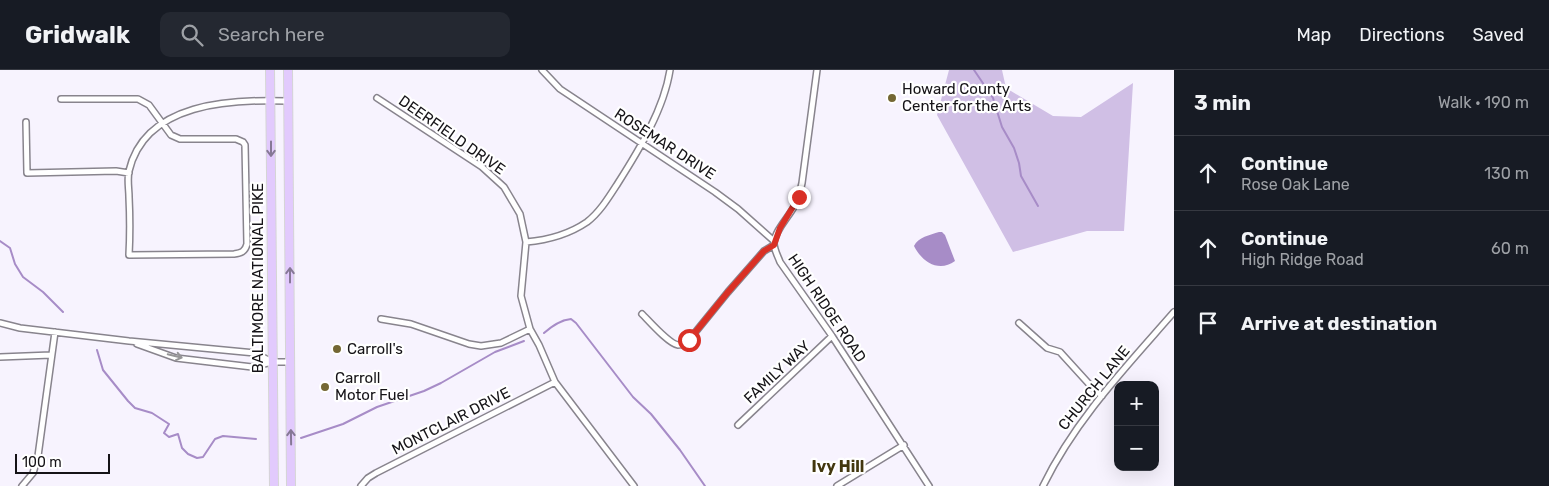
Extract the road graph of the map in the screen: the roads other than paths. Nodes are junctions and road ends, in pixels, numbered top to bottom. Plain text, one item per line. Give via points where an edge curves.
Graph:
1 (270, 70) edge
2 (288, 70) edge
3 (542, 70) edge
4 (670, 70) edge
5 (817, 70) edge
6 (378, 98) dead end
7 (61, 99) dead end
8 (271, 100) junction
9 (288, 101) junction
10 (26, 122) dead end
11 (162, 124) junction
12 (641, 144) junction
13 (129, 173) junction
14 (526, 242) junction
15 (774, 243) junction
16 (1174, 312) edge
17 (642, 314) dead end
18 (381, 319) dead end
19 (0, 323) edge
20 (1019, 323) dead end
21 (530, 329) junction
22 (55, 332) junction
23 (832, 336) junction
24 (129, 341) junction
25 (51, 355) junction
26 (0, 357) edge
27 (272, 362) junction
28 (290, 362) junction
29 (555, 382) junction
30 (1102, 396) junction
31 (738, 425) dead end
32 (904, 446) junction
33 (22, 486) edge
34 (274, 486) edge
35 (291, 486) edge
36 (361, 486) edge
37 (634, 486) edge
38 (837, 486) edge
39 (930, 486) edge
40 (1043, 486) edge

1 - 8 main road, BALTIMORE NATIONAL PIKE
2 - 9 main road, BALTIMORE NATIONAL PIKE
3 - 12 street, ROSEMAR DRIVE via 560,89
4 - 12 street via 660,105
5 - 15 street, HIGH RIDGE ROAD via 799,197
6 - 14 street, DEERFIELD DRIVE via 493,176 508,192 520,214
7 - 11 street via 138,98 149,105
8 - 9 street
8 - 11 street via 205,106 179,114
8 -> 27 main road, BALTIMORE NATIONAL PIKE
28 -> 9 main road, BALTIMORE NATIONAL PIKE
10 - 13 street via 28,173
11 - 13 street via 143,142
11 - 13 street via 180,140 236,139 243,142 246,150 246,248 241,253 130,255
12 - 14 street via 594,216 565,235
12 - 15 street, ROSEMAR DRIVE via 738,209
14 - 21 street, DEERFIELD DRIVE via 521,296
15 - 17 street via 685,344 678,345 670,340
15 - 23 street, HIGH RIDGE ROAD via 780,262
16 - 30 street, CHURCH LANE
18 - 21 street via 411,324 481,346 501,343
19 - 22 street
20 - 30 street via 1047,348 1060,352
21 - 29 street, DEERFIELD DRIVE
22 - 24 street
22 - 25 street
23 - 31 street, FAMILY WAY
23 - 32 street, HIGH RIDGE ROAD
24 - 27 street via 255,353
24 -> 27 street via 176,358 252,367
25 - 26 street
25 - 33 street via 37,461
27 - 28 street
27 - 34 main road, BALTIMORE NATIONAL PIKE
35 -> 28 main road, BALTIMORE NATIONAL PIKE
29 - 36 street, MONTCLAIR DRIVE via 376,472
29 - 37 street, DEERFIELD DRIVE
30 - 40 street, CHURCH LANE via 1072,434
32 - 38 street
32 - 39 street, HIGH RIDGE ROAD

